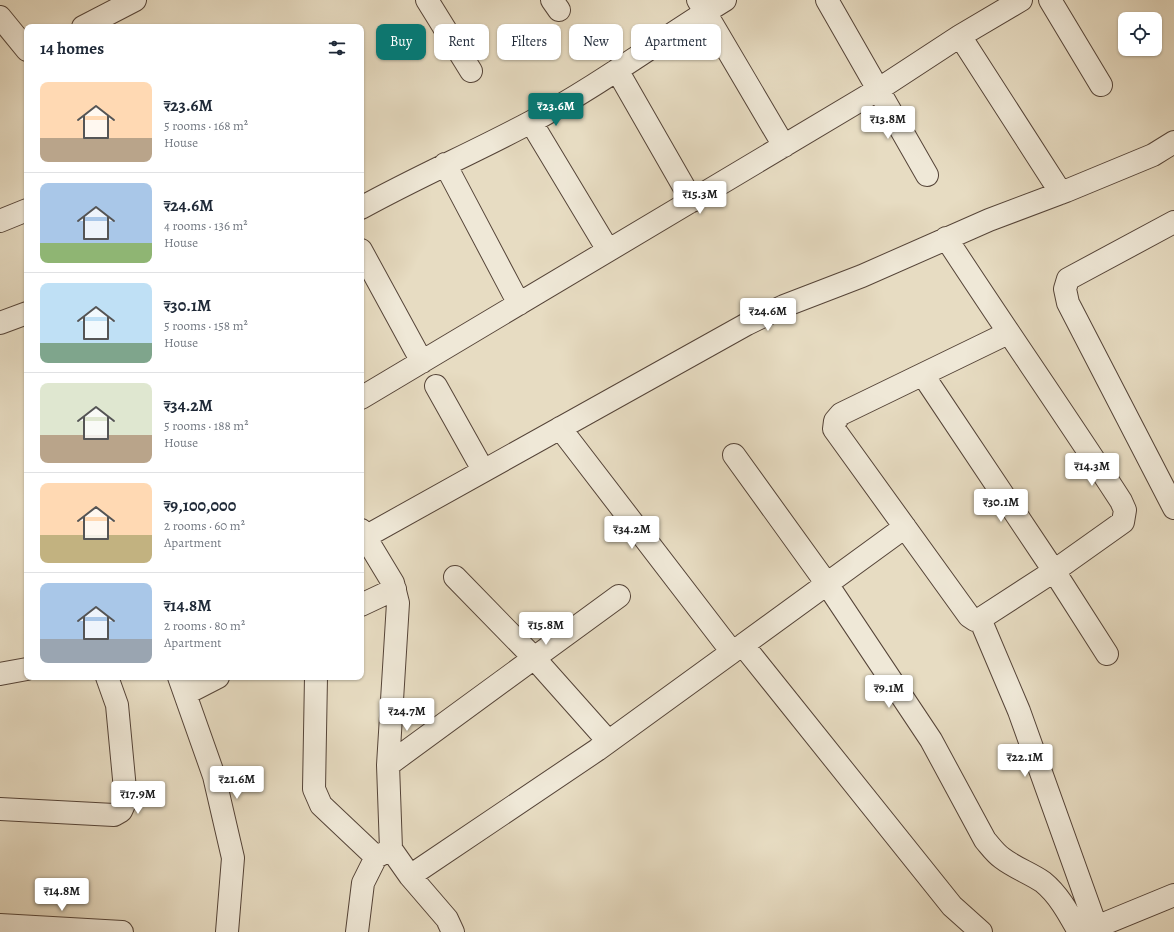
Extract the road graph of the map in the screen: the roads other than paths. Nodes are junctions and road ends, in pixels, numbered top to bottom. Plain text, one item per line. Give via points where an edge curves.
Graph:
1 (135, 0) edge
2 (427, 0) edge
3 (725, 0) edge
4 (827, 0) edge
5 (1021, 0) edge
6 (1050, 0) edge
7 (702, 6) edge
8 (995, 6) edge
9 (0, 17) edge
10 (89, 24) edge
11 (960, 36) junction
12 (24, 46) edge
13 (617, 70) junction
14 (471, 71) dead end
15 (1101, 85) dead end
16 (879, 89) junction
17 (531, 122) junction
18 (1174, 142) edge
19 (784, 146) junction
20 (445, 164) junction
21 (927, 175) dead end
22 (1061, 193) junction
23 (692, 201) junction
24 (364, 206) edge
25 (24, 211) edge
26 (0, 222) edge
27 (1174, 222) edge
28 (946, 238) junction
29 (608, 250) junction
30 (364, 256) edge
31 (519, 304) junction
32 (24, 314) edge
33 (0, 323) edge
34 (1008, 333) junction
35 (422, 362) junction
36 (923, 375) junction
37 (436, 386) dead end
38 (364, 396) edge
39 (560, 428) junction
40 (734, 455) dead end
41 (483, 470) junction
42 (1174, 508) edge
43 (905, 527) junction
44 (364, 532) edge
45 (364, 535) edge
46 (1054, 571) junction
47 (455, 577) dead end
48 (827, 584) junction
49 (395, 589) junction
50 (619, 596) dead end
51 (364, 604) edge
52 (980, 619) junction
53 (738, 649) junction
54 (1106, 654) dead end
55 (535, 659) junction
56 (24, 670) edge
57 (0, 674) edge
58 (109, 680) edge
59 (206, 680) edge
60 (316, 680) edge
61 (182, 686) edge
62 (608, 741) junction
63 (388, 765) junction
64 (0, 809) edge
65 (384, 853) junction
66 (410, 876) junction
67 (1174, 895) edge
68 (0, 926) edge
69 (1087, 930) edge
70 (455, 931) edge
71 (122, 932) edge
72 (227, 932) edge
73 (357, 932) edge
74 (981, 932) edge

1 - 10 street
2 - 14 street
3 - 7 street
4 - 16 street
5 - 8 street
6 - 15 street
7 - 13 street
7 - 19 street
8 - 11 street
9 - 12 street
11 - 16 street
11 - 22 street
13 - 17 street
13 - 23 street
16 - 19 street
16 - 21 street
17 - 20 street
17 - 29 street
18 - 22 street via 1153,155
19 - 23 street
20 - 24 street
20 - 31 street
22 - 28 street
23 - 29 street
25 - 26 street
27 - 42 street via 1068,278 1065,289 1068,303
28 - 34 street
28 - 39 street via 747,324
29 - 31 street
30 - 35 street
31 - 35 street
32 - 33 street
34 - 36 street
34 - 46 street via 1066,416 1125,510 1123,522
35 - 38 street
36 - 43 street via 841,414 835,421 834,430
36 - 46 street
37 - 41 street
39 - 41 street
39 - 53 street
40 - 48 street
41 - 44 street
43 - 48 street
43 - 52 street via 969,616 975,620
45 - 49 street
46 - 52 street
46 - 54 street
47 - 55 street
48 - 53 street
48 - 69 street via 931,740 994,852 1044,883
49 - 51 street
49 - 63 street via 398,603
50 - 55 street
52 - 69 street via 1019,711
53 - 62 street
53 - 74 street via 952,906
55 - 62 street
55 - 63 street
56 - 57 street
58 - 64 street via 117,705 126,800 121,811 114,815
59 - 61 street
60 - 65 street via 314,789 321,805
61 - 72 street via 214,776 233,858
62 - 66 street
63 - 65 street
65 - 66 street
65 - 73 street via 363,883
66 - 70 street
67 - 69 street
68 - 71 street

